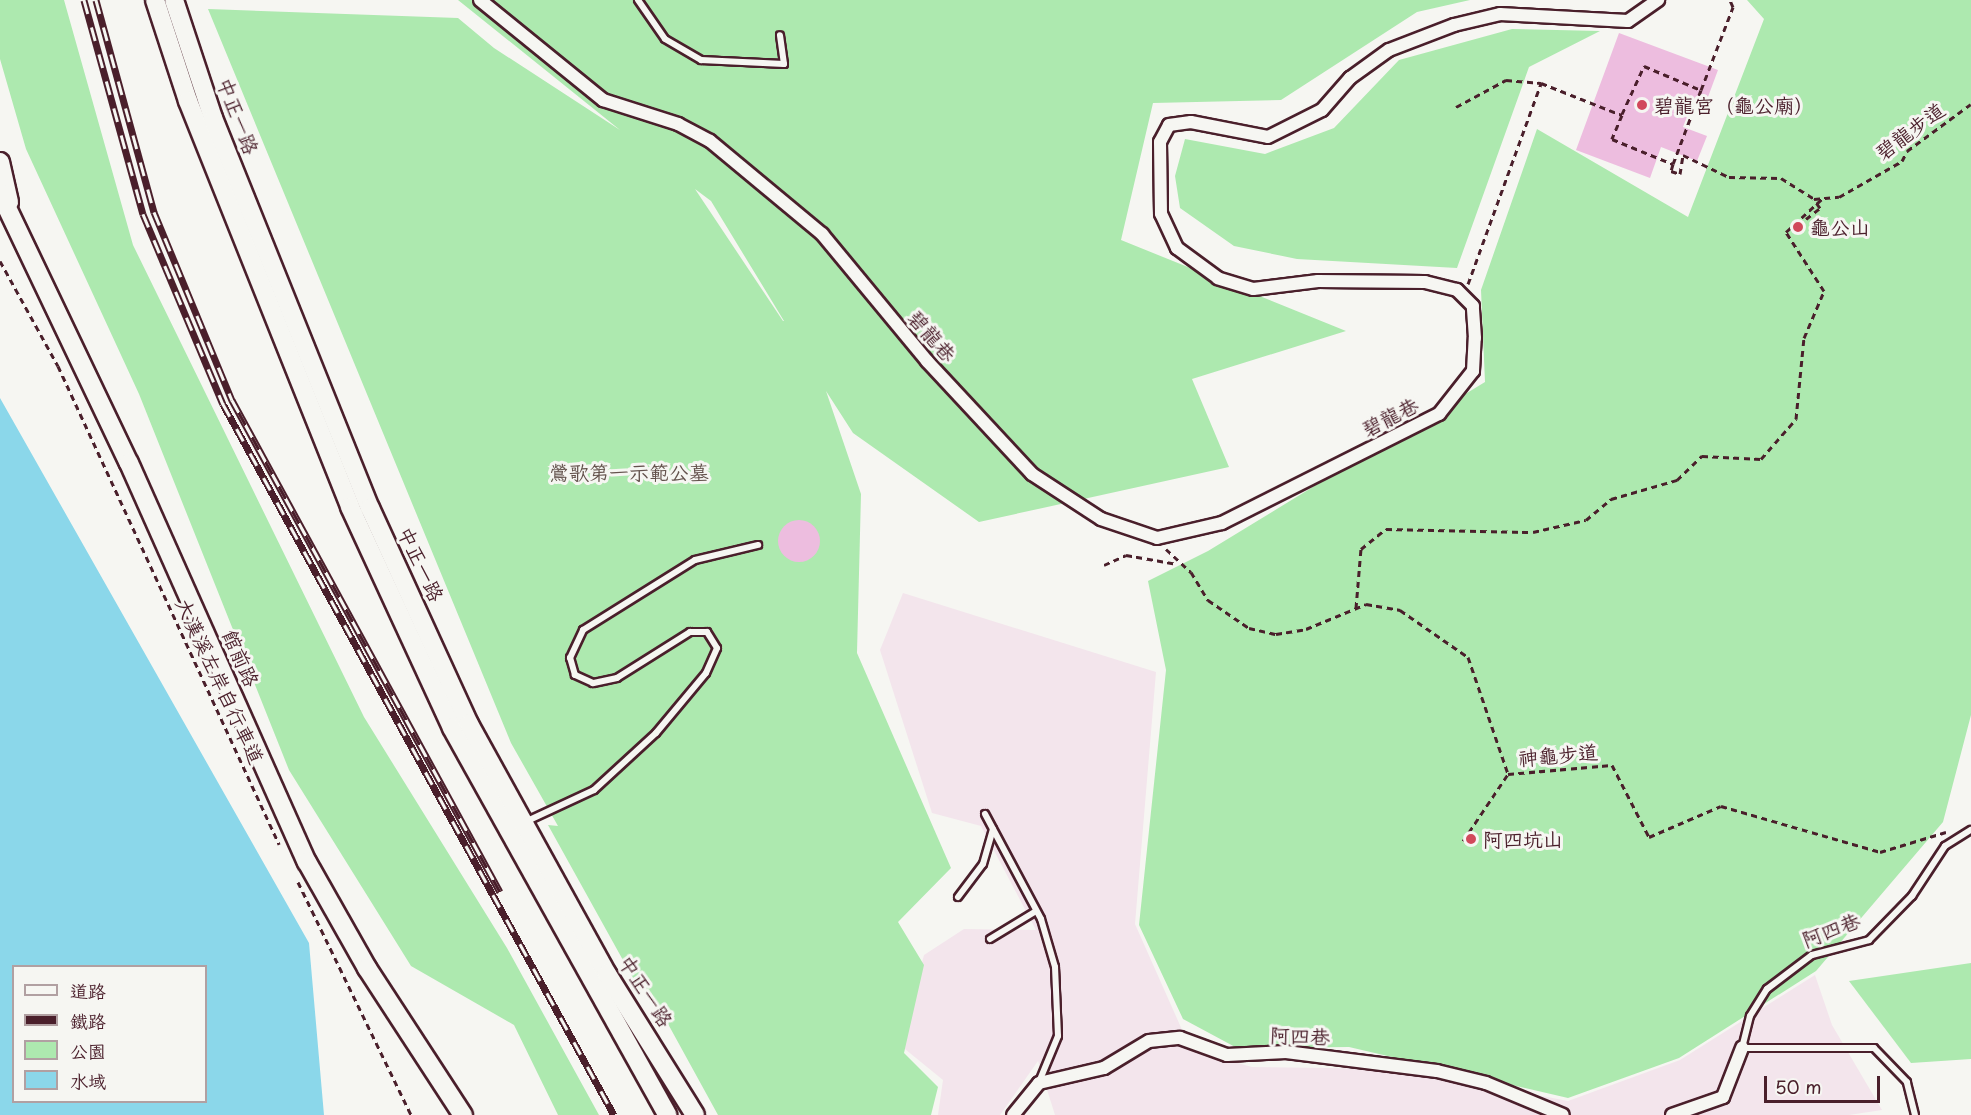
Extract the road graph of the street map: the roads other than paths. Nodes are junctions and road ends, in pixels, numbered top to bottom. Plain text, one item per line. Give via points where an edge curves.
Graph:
1 (155, 0) edge
2 (174, 0) edge
3 (480, 0) edge
4 (638, 0) edge
5 (1659, 0) edge
6 (780, 35) dead end
7 (0, 162) edge
8 (4, 197) edge
9 (758, 545) dead end
10 (985, 814) dead end
11 (525, 822) junction
12 (993, 829) junction
13 (1971, 830) edge
14 (508, 831) junction
15 (958, 897) dead end
16 (1036, 910) junction
17 (990, 939) dead end
18 (1742, 1048) junction
19 (1039, 1083) junction
20 (463, 1115) edge
21 (667, 1115) edge
22 (695, 1115) edge
23 (1012, 1115) edge
24 (1563, 1115) edge
25 (1672, 1115) edge
26 (1915, 1115) edge

1 - 14 main road, 中正一路 via 188,101 350,507 452,728
2 - 11 main road, 中正一路 via 213,117 370,508 470,723
3 - 5 street, 碧龍巷 via 603,100 678,124 710,141 822,234 927,361 1032,474 1101,519 1157,538 1222,523 1439,414 1473,371 1473,306 1463,297 1425,282 1318,281 1253,289 1218,278 1177,248 1161,214 1160,142 1169,125 1191,122 1268,137 1322,110 1350,78 1389,50 1454,25 1500,15 1628,21
4 - 6 lane via 665,39 701,60 783,64
7 - 8 main road, 館前路
8 - 20 main road, 館前路 via 307,862 367,968
9 - 11 lane via 695,560 583,630 570,658 575,675 593,683 617,678 690,632 707,632 717,648 706,673 656,733 594,790
10 - 12 lane
11 - 14 lane
11 - 22 main road, 中正一路 via 607,974
12 - 15 lane via 982,864
12 - 16 lane
13 - 18 lane, 阿四巷 via 1945,846 1912,896 1869,940 1812,955 1767,988 1750,1016
14 - 21 main road, 中正一路
16 - 17 lane
16 - 19 lane via 1055,966 1058,1036
18 - 25 street, 阿四巷 via 1723,1097
18 - 26 lane via 1874,1048 1906,1082
19 - 23 street
19 - 24 street, 阿四巷 via 1104,1068 1149,1041 1180,1038 1227,1055 1286,1052 1437,1071 1486,1083

